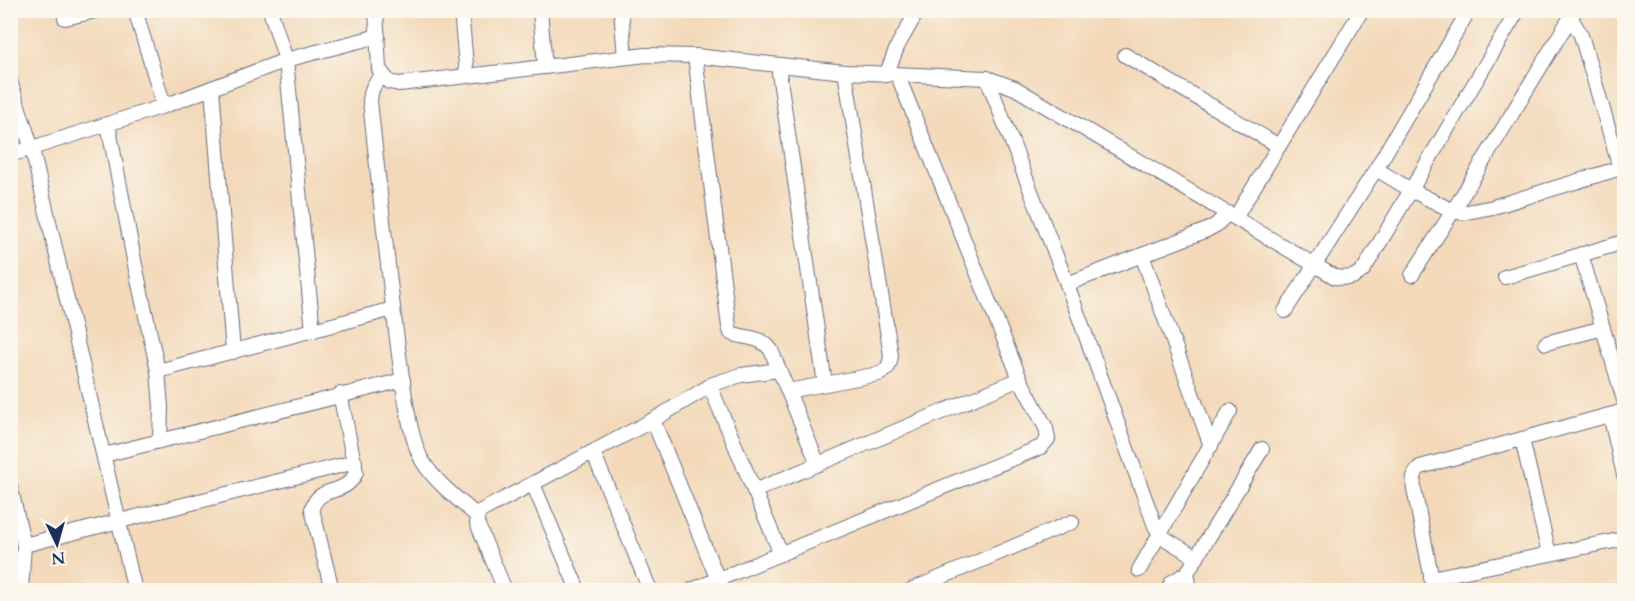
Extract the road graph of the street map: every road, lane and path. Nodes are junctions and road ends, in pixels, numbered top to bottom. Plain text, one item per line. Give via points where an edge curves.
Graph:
1 (100, 10) edge
2 (135, 10) edge
3 (270, 10) edge
4 (376, 10) edge
5 (461, 10) edge
6 (540, 10) edge
7 (621, 10) edge
8 (918, 10) edge
9 (1362, 10) edge
10 (1469, 10) edge
11 (1518, 10) edge
12 (1573, 14) edge
13 (65, 18) dead end
14 (378, 36) junction
15 (1125, 55) dead end
16 (695, 56) junction
17 (625, 57) junction
18 (286, 60) junction
19 (778, 66) junction
20 (545, 67) junction
21 (845, 72) junction
22 (383, 76) junction
23 (467, 76) junction
24 (892, 76) junction
25 (987, 78) junction
26 (10, 81) edge
27 (212, 88) junction
28 (164, 106) junction
29 (108, 124) junction
30 (1279, 146) junction
31 (32, 149) junction
32 (10, 155) edge
33 (1622, 168) edge
34 (1376, 169) junction
35 (1411, 190) junction
36 (1453, 211) junction
37 (1232, 216) junction
38 (1624, 242) edge
39 (1581, 254) junction
40 (1142, 255) junction
41 (1314, 264) junction
42 (1412, 275) dead end
43 (1505, 277) dead end
44 (1067, 284) junction
45 (393, 309) junction
46 (1285, 311) dead end
47 (1603, 328) junction
48 (313, 331) junction
49 (1546, 343) dead end
50 (233, 352) junction
51 (779, 370) junction
52 (158, 372) junction
53 (1020, 379) junction
54 (403, 380) junction
55 (825, 384) junction
56 (710, 386) junction
57 (788, 391) junction
58 (340, 394) junction
59 (1624, 400) edge
60 (1230, 411) dead end
61 (1624, 411) edge
62 (1610, 415) junction
63 (653, 420) junction
64 (1522, 439) junction
65 (160, 440) junction
66 (1211, 446) junction
67 (1262, 449) dead end
68 (593, 452) junction
69 (104, 455) junction
70 (355, 462) junction
71 (818, 464) junction
72 (1624, 475) edge
73 (533, 484) junction
74 (10, 486) edge
75 (754, 491) junction
76 (477, 516) junction
77 (119, 521) junction
78 (1072, 522) dead end
79 (1161, 536) junction
80 (1624, 539) edge
81 (24, 545) junction
82 (781, 554) junction
83 (1549, 554) junction
84 (1197, 558) junction
85 (1139, 570) dead end
86 (1187, 573) junction
87 (1432, 584) edge
88 (719, 585) edge
89 (134, 587) dead end
90 (21, 591) edge
91 (332, 591) edge
92 (505, 591) edge
93 (578, 591) edge
94 (650, 591) edge
95 (692, 591) edge
96 (911, 591) edge
97 (1168, 591) edge
98 (1190, 591) edge

1 - 13 street
2 - 28 street
3 - 18 street
4 - 14 street
5 - 23 street
6 - 20 street
7 - 17 street
8 - 24 street via 898,45
9 - 30 street
10 - 34 street
11 - 35 street
12 - 33 street
12 - 36 street
14 - 18 street
14 - 22 street via 379,69
15 - 30 street
16 - 17 street
16 - 19 street
16 - 51 street via 729,327 731,333 767,344
17 - 20 street
18 - 27 street
18 - 48 street
19 - 21 street
19 - 55 street
20 - 23 street
21 - 24 street
21 - 55 street via 891,363 879,374
22 - 23 street via 399,84
22 - 45 street via 376,81 370,101
24 - 25 street
24 - 53 street
25 - 37 street via 1015,88
25 - 44 street
26 - 31 street
27 - 28 street
27 - 50 street
28 - 29 street
29 - 31 street
29 - 52 street
30 - 37 street
31 - 32 street
31 - 69 street
33 - 36 street via 1473,212
34 - 35 street
34 - 41 street
35 - 36 street
35 - 41 street via 1357,276 1335,277
36 - 42 street
37 - 40 street
37 - 41 street
38 - 39 street
39 - 43 street
39 - 47 street
40 - 44 street
40 - 66 street
41 - 46 street
44 - 79 street
45 - 48 street
45 - 54 street
47 - 49 street
47 - 59 street
48 - 50 street
50 - 52 street
51 - 56 street via 734,377
51 - 57 street
52 - 65 street
53 - 71 street
53 - 82 street via 1048,435 1046,444
54 - 58 street
54 - 76 street via 415,446 423,462
55 - 57 street
56 - 63 street
56 - 75 street
57 - 71 street
58 - 65 street
58 - 70 street
60 - 66 street
61 - 62 street
62 - 64 street
62 - 72 street
63 - 68 street
63 - 88 street
64 - 83 street
64 - 87 street via 1428,464 1415,472 1414,489
65 - 69 street
66 - 79 street
67 - 84 street
68 - 73 street
68 - 94 street
69 - 77 street
70 - 77 street
70 - 91 street via 352,481 321,495 312,509
71 - 75 street
73 - 76 street
73 - 93 street
74 - 81 street
75 - 82 street
76 - 92 street via 478,529
77 - 81 street
77 - 89 street
78 - 96 street
79 - 84 street
79 - 85 street
80 - 83 street
81 - 90 street
82 - 88 street
83 - 87 street
84 - 86 street
86 - 97 street via 1172,582
86 - 98 street
88 - 95 street

